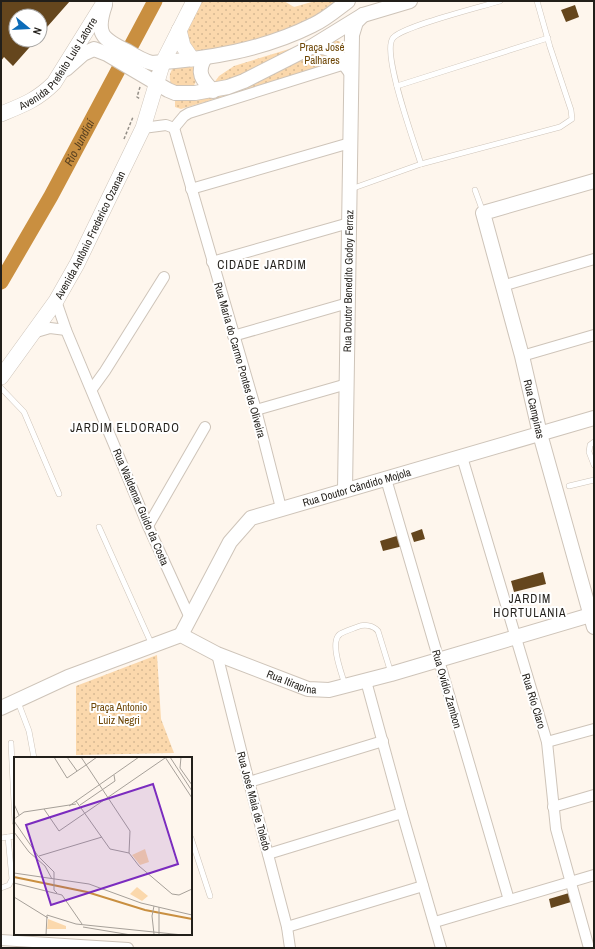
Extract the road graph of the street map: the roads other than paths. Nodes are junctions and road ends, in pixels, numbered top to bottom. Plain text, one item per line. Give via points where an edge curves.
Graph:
1 (106, 1) edge
2 (194, 1) edge
3 (410, 1) edge
4 (500, 1) edge
5 (537, 1) edge
6 (343, 3) edge
7 (363, 15) junction
8 (179, 30) junction
9 (548, 38) junction
10 (311, 47) junction
11 (109, 48) junction
12 (199, 59) junction
13 (163, 62) junction
14 (348, 68) junction
15 (143, 70) junction
16 (59, 74) junction
17 (157, 82) junction
18 (397, 86) junction
19 (213, 90) junction
20 (1, 114) edge
21 (138, 122) junction
22 (174, 128) junction
23 (350, 143) junction
24 (421, 164) junction
25 (594, 181) edge
26 (350, 189) junction
27 (191, 190) junction
28 (476, 190) dead end
29 (484, 213) junction
30 (349, 223) junction
31 (594, 259) edge
32 (212, 262) junction
33 (164, 277) dead end
34 (502, 286) junction
35 (56, 301) junction
36 (348, 303) junction
37 (66, 330) junction
38 (31, 334) junction
39 (594, 335) edge
40 (233, 336) junction
41 (522, 356) junction
42 (1, 377) edge
43 (347, 384) junction
44 (1, 388) edge
45 (92, 389) junction
46 (256, 410) junction
47 (594, 418) edge
48 (205, 427) dead end
49 (540, 434) junction
50 (594, 442) edge
51 (462, 457) junction
52 (594, 466) edge
53 (386, 479) junction
54 (594, 480) edge
55 (569, 486) dead end
56 (345, 490) junction
57 (59, 494) dead end
58 (281, 508) junction
59 (148, 526) junction
60 (99, 527) dead end
61 (190, 618) junction
62 (593, 618) edge
63 (181, 635) junction
64 (515, 636) junction
65 (152, 646) junction
66 (217, 654) junction
67 (438, 659) junction
68 (391, 674) junction
69 (366, 681) junction
70 (345, 687) junction
71 (17, 700) junction
72 (1, 708) edge
73 (594, 729) edge
74 (383, 741) junction
75 (547, 742) junction
76 (11, 743) dead end
77 (34, 757) edge
78 (248, 782) junction
79 (594, 794) edge
80 (14, 802) edge
81 (553, 807) junction
82 (402, 813) junction
83 (14, 836) edge
84 (8, 837) junction
85 (1, 838) edge
86 (192, 841) edge
87 (268, 854) junction
88 (594, 875) edge
89 (572, 882) junction
90 (423, 886) junction
91 (1, 888) edge
92 (210, 896) dead end
93 (509, 900) junction
94 (434, 922) junction
95 (287, 927) junction
96 (1, 940) edge
97 (128, 948) edge
98 (290, 948) edge
99 (441, 948) edge
100 (589, 948) edge

1 - 11 street via 100,27
1 - 16 main road, Avenida Prefeito Luís Latorre
2 - 8 main road
3 - 7 street
4 - 18 lane via 410,29 393,38 390,58
5 - 9 lane
6 - 12 street via 313,25 275,40 221,56
7 - 10 street
7 - 14 street, Rua Doutor Benedito Godoy Ferraz via 353,28
8 - 12 main road via 183,46
8 - 13 main road
9 - 18 lane
9 - 24 lane via 572,119 560,127
10 - 14 street via 328,48 336,53
10 - 19 street via 244,81
11 - 15 street
11 - 16 street via 88,51
12 - 13 street
12 - 19 street via 200,75
13 - 15 street
13 - 17 main road, Avenida Antônio Frederico Ozanan
14 - 22 street via 189,113
14 - 23 street, Rua Doutor Benedito Godoy Ferraz
15 - 17 street
16 - 20 main road, Avenida Prefeito Luís Latorre via 43,93 29,103
17 - 19 street via 175,92 195,94
17 - 21 main road, Avenida Antônio Frederico Ozanan
18 - 24 lane
21 - 22 street
21 - 35 main road, Avenida Antônio Frederico Ozanan via 77,264
22 - 27 street, Rua Maria do Carmo Pontes de Oliveira
23 - 26 street, Rua Doutor Benedito Godoy Ferraz
23 - 27 street
24 - 26 lane
25 - 29 street
26 - 30 street, Rua Doutor Benedito Godoy Ferraz
27 - 32 street, Rua Maria do Carmo Pontes de Oliveira
28 - 29 lane, Rua Campinas
29 - 34 street, Rua Campinas
30 - 32 street
30 - 36 street, Rua Doutor Benedito Godoy Ferraz
31 - 34 street
32 - 40 street, Rua Maria do Carmo Pontes de Oliveira
33 - 45 street
34 - 41 street, Rua Campinas
35 - 37 street, Rua Waldemar Guido da Costa
35 - 38 main road, Avenida Antônio Frederico Ozanan
36 - 40 street
36 - 43 street, Rua Doutor Benedito Godoy Ferraz
37 - 38 street via 50,328
37 - 45 street, Rua Waldemar Guido da Costa
38 - 42 main road, Avenida Antônio Frederico Ozanan
39 - 41 street
40 - 46 street, Rua Maria do Carmo Pontes de Oliveira
41 - 49 street, Rua Campinas
43 - 46 street
43 - 56 street, Rua Doutor Benedito Godoy Ferraz
44 - 57 lane via 24,412
45 - 59 street, Rua Waldemar Guido da Costa
46 - 58 street, Rua Maria do Carmo Pontes de Oliveira
47 - 49 street, Rua Doutor Cândido Mojola
48 - 59 street
49 - 51 street, Rua Doutor Cândido Mojola
49 - 62 street, Rua Campinas
50 - 52 lane via 589,450
51 - 53 street, Rua Doutor Cândido Mojola
51 - 64 street, Rua Río Claro
53 - 56 street, Rua Doutor Cândido Mojola
53 - 67 street, Rua Ovídio Zambon
54 - 55 lane
56 - 58 street, Rua Doutor Cândido Mojola
58 - 61 street, Rua Doutor Cândido Mojola via 251,518 239,529 222,555
59 - 61 street, Rua Waldemar Guido da Costa
60 - 65 lane
61 - 63 street, Rua Doutor Cândido Mojola
62 - 64 street, Rua Itirapina
63 - 65 street
63 - 66 street, Rua Itirapina
64 - 67 street, Rua Itirapina
64 - 75 street, Rua Río Claro
65 - 71 street via 68,677
66 - 70 street, Rua Itirapina via 308,689 329,690
66 - 78 street, Rua José Maia de Toledo
67 - 68 street, Rua Itirapina
67 - 93 street, Rua Ovídio Zambon
68 - 69 street, Rua Itirapina
68 - 70 lane via 378,631 368,626 360,626 339,634 336,640 336,652
69 - 70 street, Rua Itirapina
69 - 74 street
71 - 72 street
71 - 77 lane via 29,730
73 - 75 street
74 - 78 street
74 - 82 street
75 - 81 street, Rua Río Claro
76 - 80 lane
78 - 87 street, Rua José Maia de Toledo
79 - 81 street
81 - 89 street, Rua Río Claro via 556,829
82 - 87 street
82 - 90 street
83 - 84 lane
84 - 85 lane
84 - 91 lane via 12,880 9,885
86 - 92 lane
87 - 95 street, Rua José Maia de Toledo
88 - 89 street
89 - 93 street
89 - 100 street, Rua Río Claro
90 - 94 street
90 - 95 street
93 - 94 street
94 - 99 street
95 - 98 street, Rua José Maia de Toledo
96 - 97 street

